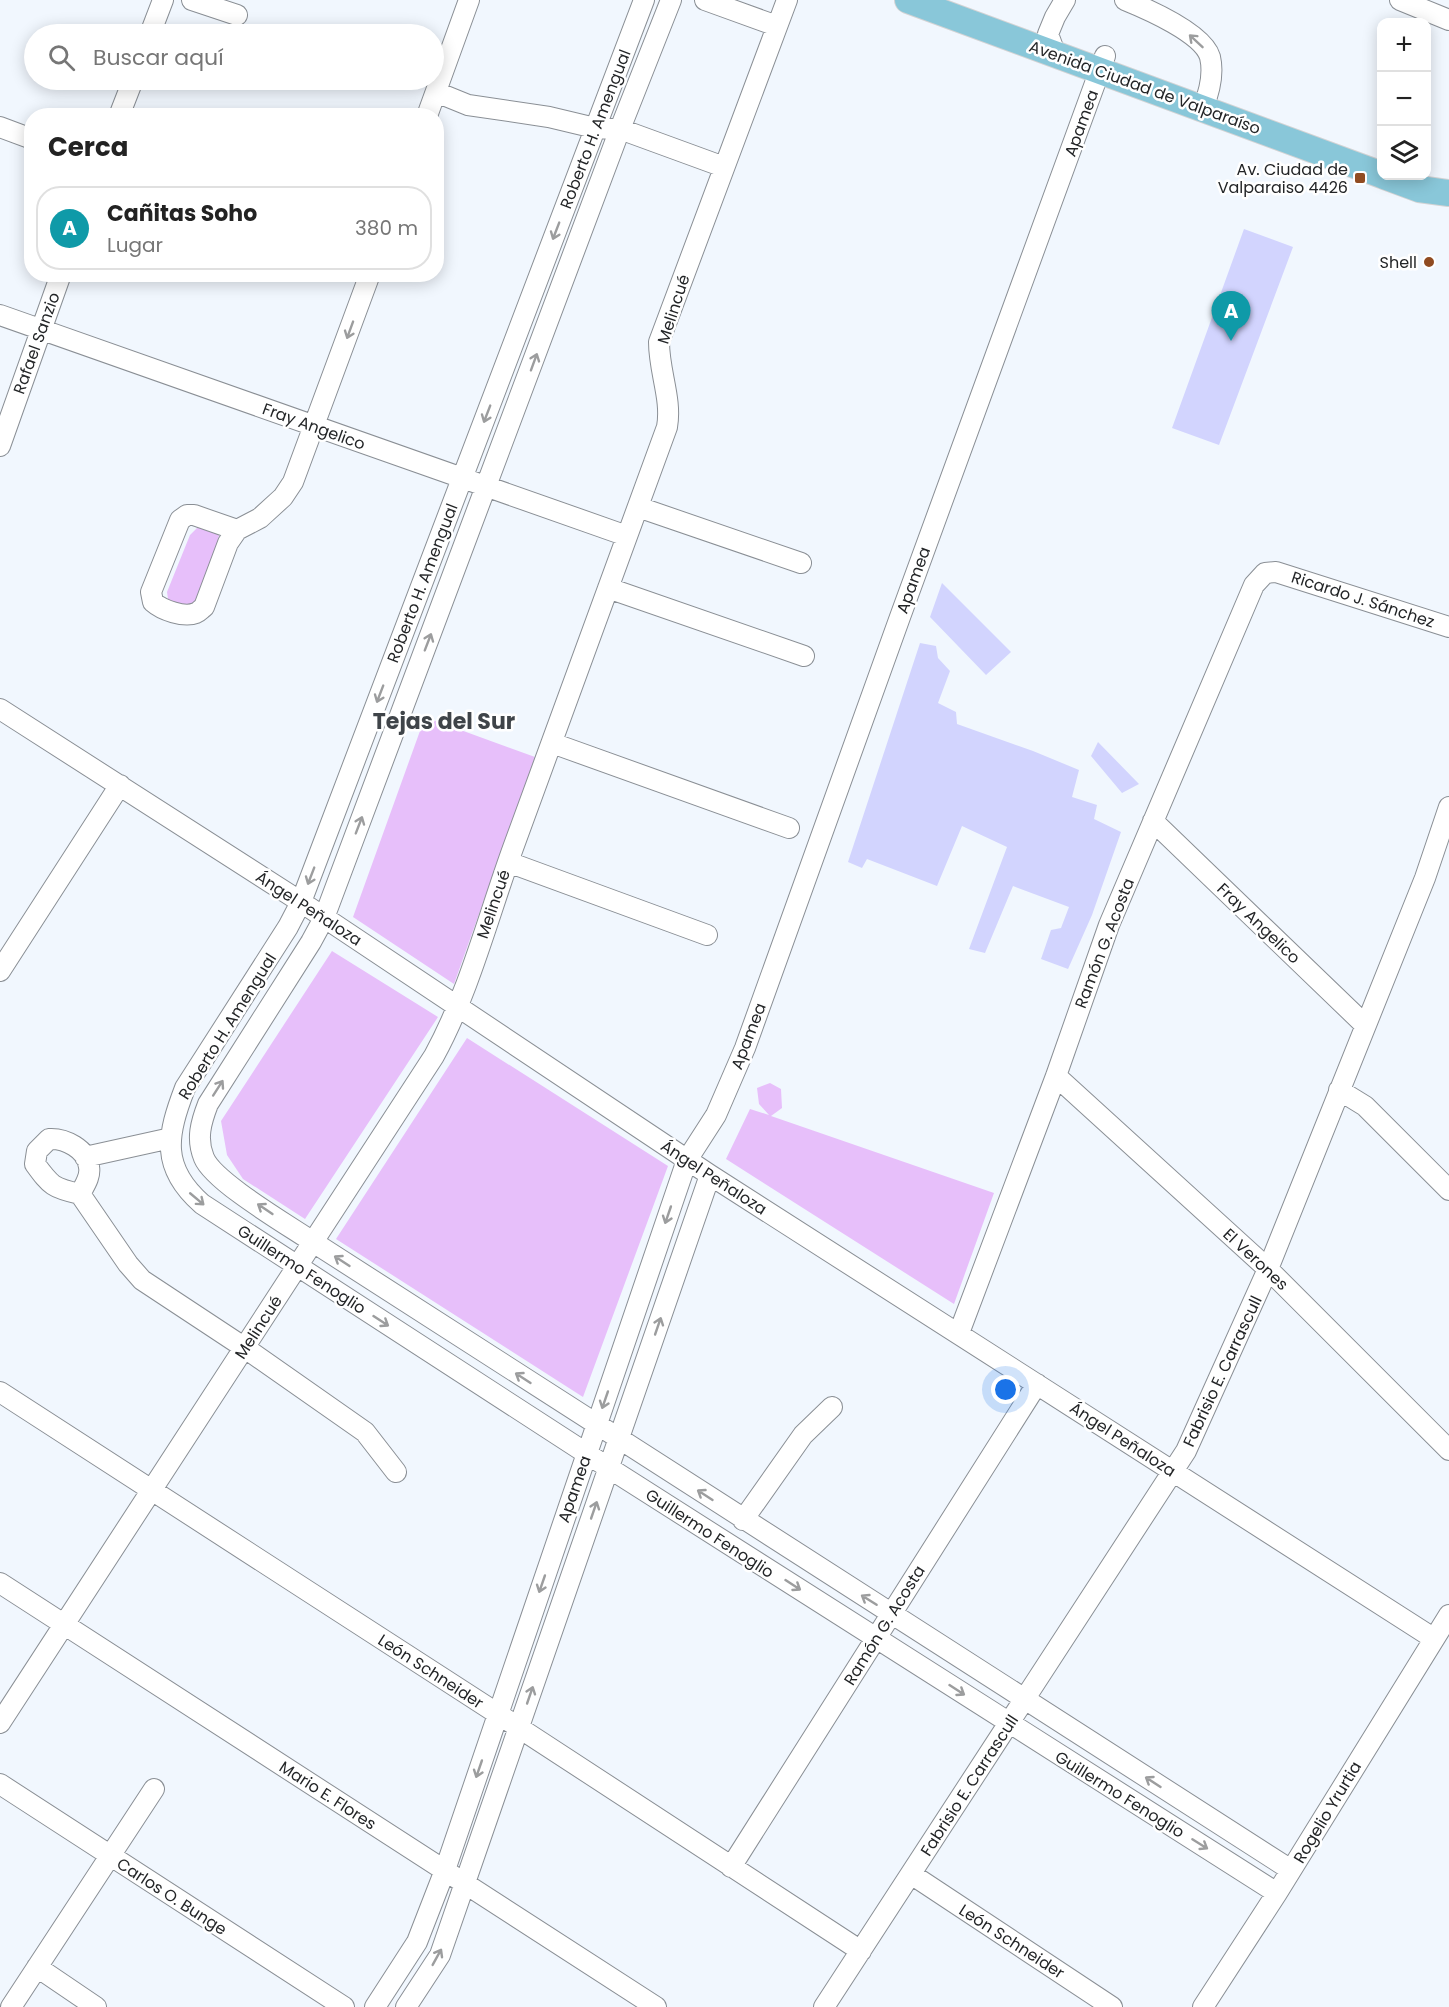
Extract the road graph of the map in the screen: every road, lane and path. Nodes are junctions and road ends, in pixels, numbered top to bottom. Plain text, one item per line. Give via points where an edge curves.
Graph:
1 (163, 0) edge
2 (192, 0) edge
3 (469, 0) edge
4 (644, 0) edge
5 (671, 0) edge
6 (705, 0) edge
7 (786, 0) edge
8 (908, 0) edge
9 (955, 0) edge
10 (1065, 0) edge
11 (1400, 0) edge
12 (1131, 1) edge
13 (1163, 8) edge
14 (237, 15) dead end
15 (1449, 20) edge
16 (154, 24) edge
17 (777, 26) junction
18 (1052, 44) junction
19 (1102, 63) junction
20 (444, 70) edge
21 (129, 90) edge
22 (436, 92) joint
23 (1206, 101) junction
24 (122, 108) edge
25 (430, 108) edge
26 (0, 127) edge
27 (595, 128) junction
28 (621, 129) junction
29 (24, 136) edge
30 (1377, 156) edge
31 (724, 167) junction
32 (1377, 172) edge
33 (1396, 180) edge
34 (1439, 186) edge
35 (58, 282) edge
36 (367, 282) edge
37 (0, 315) edge
38 (41, 330) junction
39 (315, 426) junction
40 (0, 446) edge
41 (462, 479) junction
42 (486, 488) junction
43 (638, 507) junction
44 (237, 530) junction
45 (627, 537) junction
46 (801, 563) dead end
47 (1276, 572) joint
48 (608, 588) junction
49 (1449, 627) edge
50 (804, 656) dead end
51 (0, 709) edge
52 (552, 743) junction
53 (120, 786) junction
54 (1449, 807) edge
55 (1153, 821) junction
56 (789, 828) dead end
57 (508, 862) junction
58 (302, 902) junction
59 (324, 918) junction
60 (707, 935) dead end
61 (0, 971) edge
62 (458, 1005) junction
63 (1365, 1025) junction
64 (1056, 1076) junction
65 (1339, 1090) junction
66 (199, 1142) joint
67 (171, 1144) junction
68 (85, 1157) junction
69 (687, 1160) junction
70 (710, 1175) junction
71 (1449, 1190) edge
72 (80, 1194) junction
73 (313, 1242) junction
74 (297, 1266) junction
75 (1268, 1269) junction
76 (958, 1333) junction
77 (245, 1348) junction
78 (1037, 1384) junction
79 (0, 1392) edge
80 (832, 1407) dead end
81 (596, 1425) junction
82 (618, 1440) junction
83 (1449, 1450) edge
84 (586, 1453) junction
85 (609, 1468) junction
86 (1173, 1471) junction
87 (396, 1472) dead end
88 (152, 1491) junction
89 (743, 1520) junction
90 (0, 1582) edge
91 (891, 1614) junction
92 (1449, 1615) edge
93 (65, 1624) junction
94 (876, 1638) junction
95 (1433, 1638) junction
96 (1025, 1699) junction
97 (498, 1713) junction
98 (0, 1723) edge
99 (1009, 1723) junction
100 (519, 1727) junction
101 (0, 1784) edge
102 (154, 1789) dead end
103 (110, 1856) junction
104 (731, 1867) junction
105 (445, 1870) junction
106 (1291, 1870) junction
107 (911, 1874) junction
108 (465, 1884) junction
109 (1277, 1893) junction
110 (861, 1951) junction
111 (37, 1967) junction
112 (11, 2007) edge
113 (96, 2007) edge
114 (344, 2007) edge
115 (375, 2007) edge
116 (406, 2007) edge
117 (656, 2007) edge
118 (824, 2007) edge
119 (1112, 2007) edge
120 (1203, 2007) edge

1 - 16 street
2 - 14 street
3 - 20 street
4 - 27 street, Roberto H. Amengual
5 - 28 street, Roberto H. Amengual
6 - 17 street
7 - 17 street, Melincué
8 - 18 main road, Avenida Ciudad de Valparaíso
9 - 18 main road, Avenida Ciudad de Valparaíso
10 - 18 street via 1054,18
11 - 15 street
12 - 13 street
23 -> 13 street via 1212,67 1209,54
17 - 31 street, Melincué
18 - 19 main road, Avenida Ciudad de Valparaíso
19 - 23 main road, Avenida Ciudad de Valparaíso
19 - 69 street, Apamea via 745,1048 716,1115
21 - 24 street
22 - 25 street
22 - 27 street via 468,105
23 - 30 main road, Avenida Ciudad de Valparaíso
23 - 32 main road, Avenida Ciudad de Valparaíso
26 - 29 street
27 - 28 street
27 -> 41 street, Roberto H. Amengual
28 - 31 street
42 -> 28 street, Roberto H. Amengual
31 - 43 street, Melincué via 659,342 670,411
33 - 34 main road, Avenida Ciudad de Valparaíso via 1419,189
35 - 38 street, Rafael Sanzio
36 -> 39 street
37 - 38 street, Fray Angelico
38 - 39 street, Fray Angelico
38 - 40 street, Rafael Sanzio
39 - 41 street, Fray Angelico
39 - 44 street via 293,482 283,496 260,518
41 - 42 street, Fray Angelico
41 -> 58 street, Roberto H. Amengual
42 - 45 street, Fray Angelico
59 -> 42 street, Roberto H. Amengual
43 - 45 street, Melincué
43 - 46 street
44 - 44 street via 228,543 204,607 195,614 185,614 160,608 153,602 151,591 180,519 194,515
45 - 48 street, Melincué
47 - 49 street, Ricardo J. Sánchez
47 - 55 street, Ramón G. Acosta via 1265,573 1254,585
48 - 50 street
48 - 52 street, Melincué
51 - 53 street, Ángel Peñaloza
52 - 56 street
52 - 57 street, Melincué
53 - 58 street, Ángel Peñaloza
53 - 61 street
54 - 63 street, Fabrisio E. Carrascull via 1425,878
55 - 63 street, Fray Angelico
55 - 64 street, Ramón G. Acosta via 1109,925
57 - 60 street
57 - 62 street, Melincué
58 - 59 street, Ángel Peñaloza
58 - 67 street, Roberto H. Amengual via 185,1088 176,1111
59 - 62 street, Ángel Peñaloza
66 -> 59 street, Roberto H. Amengual via 208,1104
62 - 69 street, Ángel Peñaloza
62 - 73 street, Melincué via 434,1056
63 - 65 street, Fabrisio E. Carrascull
64 - 75 street, El Verones
64 - 76 street, Ramón G. Acosta
65 - 71 street via 1365,1106
65 - 75 street, Fabrisio E. Carrascull
73 -> 66 street, Guillermo Fenoglio via 219,1179 204,1159
67 - 68 street
67 -> 74 street, Guillermo Fenoglio via 175,1169 186,1190
68 - 72 street via 88,1178
68 - 72 street via 59,1138 49,1139 37,1151 35,1164 58,1190
69 - 70 street, Ángel Peñaloza
69 -> 81 street, Apamea
70 - 76 street, Ángel Peñaloza
82 -> 70 street, Apamea
72 - 77 street via 142,1280
73 - 74 street, Melincué
81 -> 73 street, Guillermo Fenoglio
74 - 77 street, Melincué
74 -> 84 street, Guillermo Fenoglio
75 - 83 street, El Verones
75 - 86 street, Fabrisio E. Carrascull
76 - 78 street, Ángel Peñaloza
77 - 87 street via 365,1432
77 - 88 street, Melincué
78 - 86 street, Ángel Peñaloza
78 - 91 street, Ramón G. Acosta
79 - 88 street, León Schneider
80 - 89 street via 803,1435
81 - 82 street, Guillermo Fenoglio
81 - 84 street, Apamea
82 - 85 street, Apamea
89 -> 82 street, Guillermo Fenoglio
84 - 85 street, Guillermo Fenoglio
84 -> 97 street, Apamea
85 -> 94 street, Guillermo Fenoglio
100 -> 85 street, Apamea
86 - 95 street, Ángel Peñaloza
86 - 96 street, Fabrisio E. Carrascull
88 - 93 street, Melincué
88 - 97 street, León Schneider
91 -> 89 street, Guillermo Fenoglio
90 - 93 street, Mario E. Flores
91 - 94 street, Ramón G. Acosta
91 - 96 street, Guillermo Fenoglio
92 - 95 street, Rogelio Yrurtia
93 - 98 street, Melincué
93 - 105 street, Mario E. Flores
94 -> 99 street, Guillermo Fenoglio
94 - 104 street, Ramón G. Acosta
95 - 106 street, Rogelio Yrurtia
96 - 99 street, Fabrisio E. Carrascull
106 -> 96 street, Guillermo Fenoglio
97 - 100 street, León Schneider
97 -> 105 street, Apamea
99 - 107 street, Fabrisio E. Carrascull
99 -> 109 street, Guillermo Fenoglio
100 - 104 street, León Schneider
100 - 108 street, Apamea
101 - 103 street, Carlos O. Bunge
102 - 103 street
103 - 111 street
103 - 114 street, Carlos O. Bunge
104 - 110 street, León Schneider
105 - 108 street, Mario E. Flores
105 - 115 street, Apamea via 417,1942
106 - 109 street, Rogelio Yrurtia
107 - 110 street, Fabrisio E. Carrascull
107 - 119 street, León Schneider
116 -> 108 street, Apamea via 440,1954
108 - 117 street, Mario E. Flores
109 - 120 street, Rogelio Yrurtia
110 - 118 street, Fabrisio E. Carrascull
111 - 112 street
111 - 113 street

